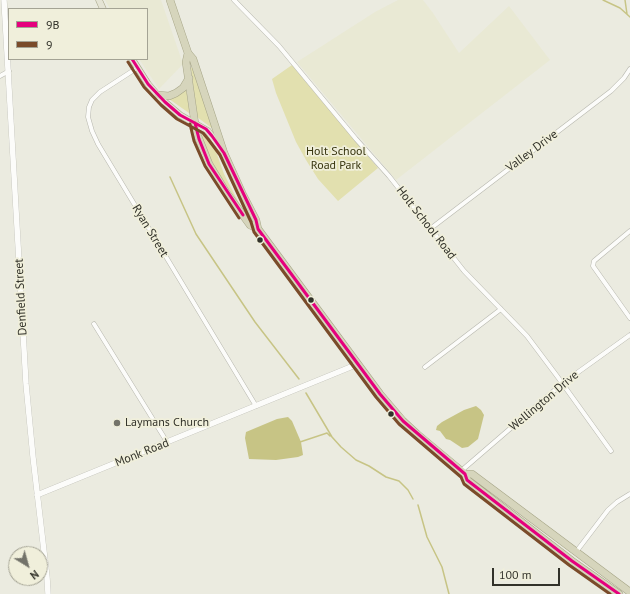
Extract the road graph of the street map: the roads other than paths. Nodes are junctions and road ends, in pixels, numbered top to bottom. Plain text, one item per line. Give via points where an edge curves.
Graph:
1 (4, 0) edge
2 (170, 0) edge
3 (234, 0) edge
4 (188, 53) junction
5 (8, 58) edge
6 (8, 60) edge
7 (133, 60) edge
8 (137, 68) junction
9 (630, 69) edge
10 (9, 72) junction
11 (0, 76) edge
12 (628, 76) edge
13 (189, 78) junction
14 (158, 95) junction
15 (195, 123) junction
16 (224, 153) junction
17 (258, 228) junction
18 (430, 228) junction
19 (630, 231) edge
20 (501, 309) junction
21 (630, 318) edge
22 (94, 324) dead end
23 (630, 335) edge
24 (358, 364) junction
25 (425, 367) dead end
26 (563, 383) junction
27 (256, 406) junction
28 (167, 442) junction
29 (612, 451) dead end
30 (463, 473) junction
31 (630, 494) edge
32 (37, 495) junction
33 (537, 533) junction
34 (576, 552) junction
35 (572, 561) junction
36 (610, 579) junction
37 (630, 592) edge
38 (48, 594) edge
39 (618, 594) edge

1 - 5 street, Denfield Street
2 - 4 highway
3 - 18 street, Holt School Road via 279,46
4 - 13 highway via 186,62
4 - 16 highway via 193,59
6 - 10 street, Denfield Street
7 - 8 main road
8 - 14 main road
8 - 27 street, Ryan Street via 92,100 88,117 92,131
9 - 12 street, Valley Drive
10 - 11 street
10 - 32 street, Denfield Street via 24,358
12 - 18 street, Valley Drive
13 - 14 highway via 183,88 176,93
13 - 15 highway
14 - 15 main road via 175,111
15 - 16 main road via 208,131
15 - 17 highway via 214,173 250,225
16 - 17 highway
17 - 24 highway
18 - 20 street, Holt School Road via 464,271
19 - 21 street via 594,261 593,266
20 - 25 street
20 - 26 street, Holt School Road via 527,336
22 - 28 street
23 - 26 street, Wellington Drive
24 - 27 street, Monk Road
24 - 30 highway via 403,421
26 - 29 street, Holt School Road
26 - 30 street, Wellington Drive
27 - 28 street, Monk Road
28 - 32 street, Monk Road
30 - 33 highway via 467,480
30 - 34 highway via 472,474
31 - 34 street via 608,510
32 - 38 street, Denfield Street
33 - 34 highway via 542,532 571,554
33 - 35 highway
34 - 36 highway
35 - 36 highway via 579,560 601,576
35 - 39 highway
36 - 37 highway

